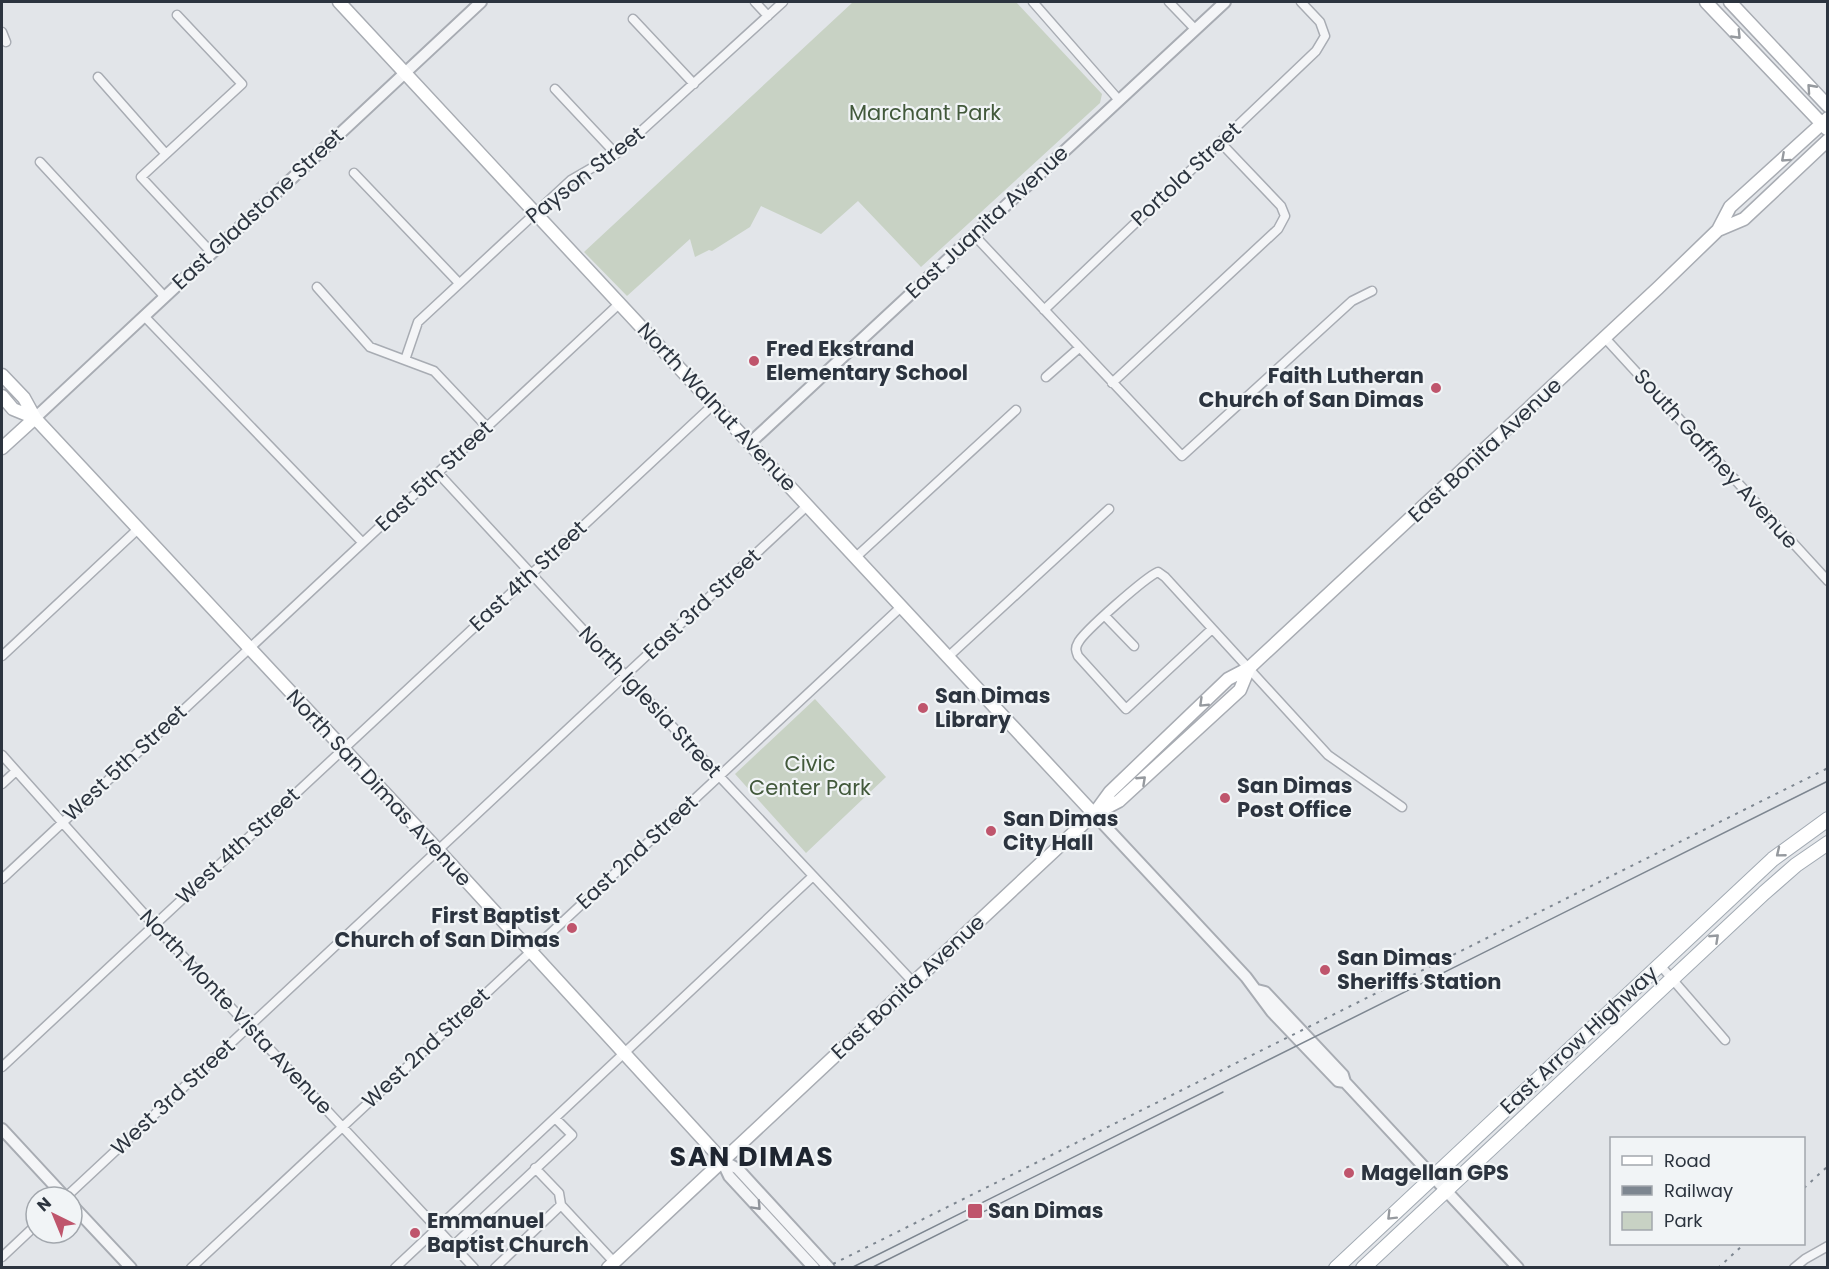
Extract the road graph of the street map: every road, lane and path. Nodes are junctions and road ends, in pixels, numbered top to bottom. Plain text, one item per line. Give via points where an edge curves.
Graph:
1 (339, 2) edge
2 (481, 2) edge
3 (755, 2) edge
4 (783, 2) edge
5 (1033, 2) edge
6 (1169, 2) edge
7 (1225, 2) edge
8 (1301, 2) edge
9 (1706, 2) edge
10 (1730, 2) edge
11 (177, 15) dead end
12 (768, 16) junction
13 (633, 19) dead end
14 (1195, 29) junction
15 (2, 32) edge
16 (6, 42) dead end
17 (404, 73) junction
18 (98, 77) dead end
19 (694, 84) junction
20 (555, 89) dead end
21 (1118, 99) junction
22 (1827, 106) edge
23 (1826, 124) edge
24 (1827, 140) edge
25 (1220, 142) junction
26 (165, 153) junction
27 (616, 154) junction
28 (40, 162) dead end
29 (354, 173) dead end
30 (535, 212) junction
31 (1718, 230) junction
32 (973, 234) junction
33 (212, 252) junction
34 (459, 283) junction
35 (317, 286) dead end
36 (1372, 291) dead end
37 (164, 297) junction
38 (620, 303) junction
39 (1044, 310) junction
40 (144, 316) junction
41 (1605, 338) junction
42 (1079, 348) junction
43 (405, 360) junction
44 (2, 375) edge
45 (1046, 377) dead end
46 (1112, 383) junction
47 (2, 396) edge
48 (714, 404) junction
49 (1016, 410) dead end
50 (34, 418) junction
51 (487, 427) junction
52 (750, 443) junction
53 (2, 448) edge
54 (438, 472) junction
55 (808, 505) junction
56 (1109, 509) dead end
57 (138, 529) junction
58 (362, 542) junction
59 (856, 557) junction
60 (531, 574) junction
61 (1827, 581) edge
62 (902, 606) junction
63 (1105, 616) junction
64 (1212, 629) junction
65 (1134, 646) dead end
66 (249, 648) junction
67 (2, 656) edge
68 (949, 656) junction
69 (1250, 668) junction
70 (626, 676) junction
71 (343, 748) junction
72 (2, 755) edge
73 (16, 771) junction
74 (719, 776) junction
75 (2, 784) edge
76 (1402, 807) dead end
77 (1094, 814) junction
78 (1827, 819) edge
79 (61, 823) junction
80 (1827, 843) edge
81 (438, 850) junction
82 (813, 876) junction
83 (2, 879) edge
84 (154, 925) junction
85 (530, 951) junction
86 (1660, 965) junction
87 (1673, 978) junction
88 (914, 982) junction
89 (249, 1026) junction
90 (1725, 1040) dead end
91 (625, 1054) junction
92 (2, 1067) edge
93 (555, 1118) junction
94 (343, 1126) junction
95 (2, 1129) edge
96 (722, 1160) junction
97 (535, 1168) junction
98 (1433, 1175) junction
99 (54, 1185) edge
100 (78, 1185) edge
101 (1446, 1190) junction
102 (561, 1205) junction
103 (84, 1217) edge
104 (437, 1228) junction
105 (24, 1236) edge
106 (453, 1246) junction
107 (1827, 1246) edge
108 (2, 1257) edge
109 (611, 1265) edge
110 (131, 1268) edge
111 (191, 1268) edge
112 (394, 1268) edge
113 (474, 1268) edge
114 (495, 1268) edge
115 (814, 1268) edge
116 (829, 1268) edge
117 (1336, 1268) edge
118 (1363, 1268) edge
119 (1518, 1268) edge
120 (1794, 1268) edge

1 - 17 main road, North Walnut Avenue
2 - 17 street, East Gladstone Street
3 - 12 street
4 - 12 street, Payson Street
5 - 21 street
6 - 14 street
7 - 14 street, East Juanita Avenue
8 - 25 street, Portola Street via 1320,22 1325,36 1316,51
9 -> 23 main road
22 -> 10 main road
11 - 26 street via 242,84
12 - 19 street, Payson Street
13 - 19 street
14 - 21 street, East Juanita Avenue
15 - 16 street
17 - 30 main road, North Walnut Avenue
17 - 33 street, East Gladstone Street
18 - 26 street
19 - 27 street, Payson Street
20 - 27 street
21 - 32 street, East Juanita Avenue
23 -> 31 main road, East Bonita Avenue via 1730,207
24 - 31 main road, East Bonita Avenue via 1744,219
25 - 39 street, Portola Street
25 - 46 street via 1281,206 1285,216 1278,229
26 - 33 street via 141,177
27 - 30 street, Payson Street via 571,180
28 - 37 street
29 - 34 street
30 - 34 street, Payson Street
30 - 38 main road, North Walnut Avenue
31 - 41 main road, East Bonita Avenue
32 - 39 street
32 - 52 street, East Juanita Avenue
33 - 37 street, East Gladstone Street
34 - 43 street, Payson Street via 418,322
35 - 43 street via 370,347
36 - 46 street via 1352,301 1182,456
37 - 40 street, East Gladstone Street
38 - 48 main road, North Walnut Avenue
38 - 51 street, East 5th Street
39 - 42 street
40 - 50 street, East Gladstone Street
40 - 58 street
41 - 61 street, South Gaffney Avenue
41 - 69 main road, East Bonita Avenue
42 - 45 street
42 - 46 street
43 - 51 street via 434,371
44 - 50 main road, North San Dimas Avenue via 24,399
47 - 50 main road, North San Dimas Avenue via 13,409
48 - 52 main road, North Walnut Avenue
48 - 60 street, East 4th Street
49 - 59 street
50 - 53 main road
50 - 57 main road, North San Dimas Avenue
51 - 54 street, East 5th Street
52 - 55 main road, North Walnut Avenue
54 - 58 street, East 5th Street
54 - 60 street, North Iglesia Street
55 - 59 main road, North Walnut Avenue
55 - 70 street, East 3rd Street
56 - 68 street
57 - 66 main road, North San Dimas Avenue
57 - 67 street
58 - 66 street, East 5th Street
59 - 62 main road, North Walnut Avenue
60 - 70 street, North Iglesia Street
60 - 71 street, East 4th Street
62 - 68 main road, North Walnut Avenue
62 - 74 street, East 2nd Street
63 - 64 street via 1148,576 1158,572
63 - 64 street via 1078,642 1075,650 1126,710
63 - 65 street
64 - 69 street
66 - 71 main road, North San Dimas Avenue
66 - 79 street, West 5th Street
68 - 77 main road, North Walnut Avenue
69 - 76 street via 1328,755
69 - 77 main road, East Bonita Avenue via 1228,679 1110,792
70 - 74 street, North Iglesia Street
70 - 81 street, East 3rd Street
71 - 81 main road, North San Dimas Avenue
71 - 84 street, West 4th Street
72 - 73 street, North Monte Vista Avenue
73 - 75 street
73 - 79 street, North Monte Vista Avenue
74 - 82 street, North Iglesia Street
74 - 85 street, East 2nd Street
77 - 88 main road, East Bonita Avenue
77 - 98 street
78 -> 86 main road, East Arrow Highway via 1773,859
79 - 83 street, West 5th Street
79 - 84 street, North Monte Vista Avenue
87 -> 80 main road, East Arrow Highway via 1764,893
81 - 85 main road, North San Dimas Avenue
81 - 89 street, West 3rd Street
82 - 88 street, North Iglesia Street
82 - 91 street
84 - 89 street, North Monte Vista Avenue
84 - 92 street, West 4th Street
85 - 91 main road, North San Dimas Avenue
85 - 94 street, West 2nd Street
86 - 87 street
86 - 98 main road, East Arrow Highway
87 - 90 street
87 - 101 main road, East Arrow Highway
88 - 96 main road, East Bonita Avenue
89 - 94 street, North Monte Vista Avenue
89 - 100 street, West 3rd Street
91 - 93 street
91 - 96 main road, North San Dimas Avenue
93 - 97 street via 572,1135
93 - 104 street
94 - 104 street, North Monte Vista Avenue
94 - 111 street, West 2nd Street
95 - 99 street
96 - 109 main road, East Bonita Avenue
96 -> 115 street via 729,1176
96 - 116 street via 738,1168
97 - 102 street via 559,1193
97 - 106 street
98 - 101 street
98 -> 117 main road, East Arrow Highway
101 - 118 main road, East Arrow Highway
101 - 119 street
102 - 109 street
102 - 114 street
103 - 110 street
104 - 106 street, North Monte Vista Avenue
104 - 112 street
105 - 108 street
106 - 113 street, North Monte Vista Avenue
107 - 120 street

